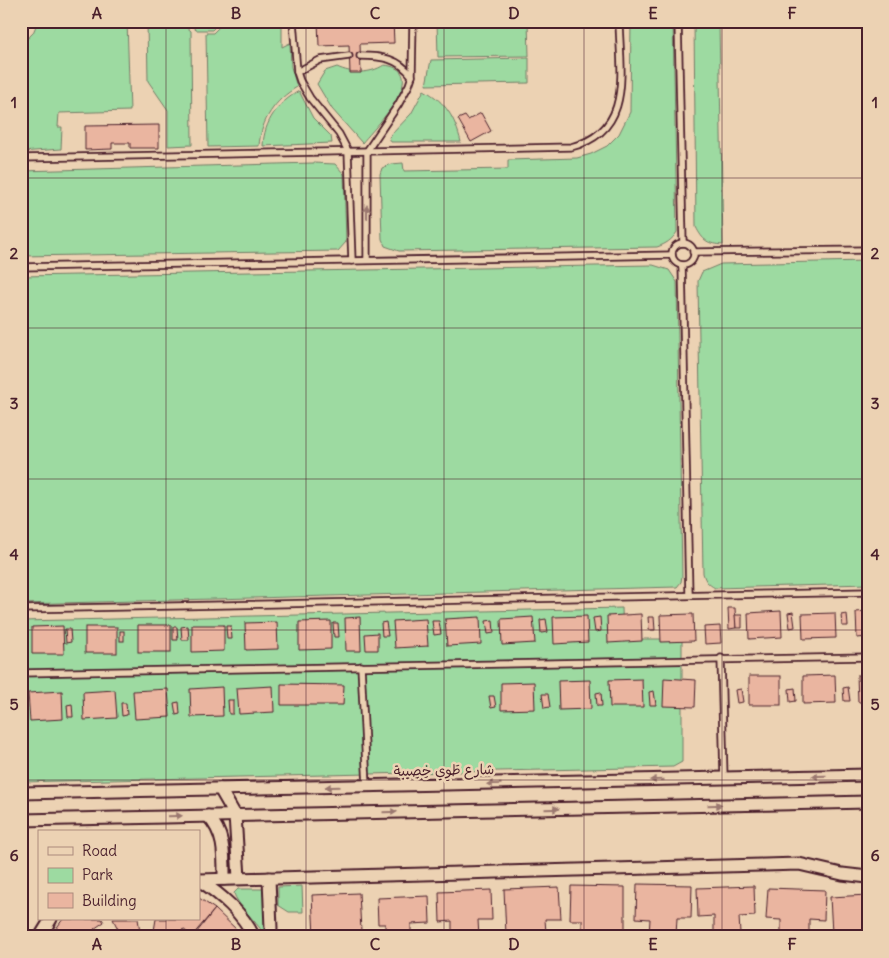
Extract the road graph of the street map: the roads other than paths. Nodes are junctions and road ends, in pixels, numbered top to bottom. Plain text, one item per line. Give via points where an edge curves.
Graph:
1 (293, 21) edge
2 (413, 21) edge
3 (619, 21) edge
4 (678, 21) edge
5 (349, 56) dead end
6 (360, 56) dead end
7 (297, 72) junction
8 (412, 76) junction
9 (366, 151) junction
10 (348, 152) junction
11 (21, 158) edge
12 (683, 243) junction
13 (868, 250) edge
14 (693, 252) junction
15 (672, 255) junction
16 (352, 260) junction
17 (367, 260) junction
18 (682, 265) junction
19 (21, 267) edge
20 (868, 592) edge
21 (689, 595) junction
22 (21, 609) edge
23 (868, 657) edge
24 (720, 658) junction
25 (361, 666) junction
26 (21, 673) edge
27 (868, 775) edge
28 (724, 778) junction
29 (367, 786) junction
30 (220, 789) junction
31 (21, 793) edge
32 (868, 802) edge
33 (236, 815) junction
34 (208, 816) junction
35 (21, 820) edge
36 (868, 876) edge
37 (239, 878) junction
38 (269, 878) junction
39 (224, 879) junction
40 (200, 880) edge
41 (200, 881) edge
42 (50, 920) edge
43 (271, 929) dead end
44 (40, 937) edge
45 (254, 937) edge

1 - 7 lane
2 - 8 lane
3 - 9 lane via 620,99 613,118 591,140 561,148
4 - 12 lane
5 - 7 lane via 320,60
6 - 8 lane via 394,60
7 - 10 lane via 310,98 339,134
8 - 9 lane via 405,95
9 - 10 lane
17 -> 9 lane
10 - 11 lane
10 - 16 lane
12 - 14 lane
12 - 15 lane via 676,246
13 - 14 lane
14 - 18 lane via 689,262
15 - 17 lane
15 - 18 lane via 675,262
16 - 17 lane
16 - 19 lane
18 - 21 lane
20 - 21 lane
21 - 22 lane
23 - 24 lane
24 - 25 lane
24 - 28 lane
25 - 26 lane
25 - 29 lane
27 -> 28 street, شارع طَوِي خِصِيبة
28 -> 29 street, شارع طَوِي خِصِيبة
29 -> 30 street, شارع طَوِي خِصِيبة
30 - 31 street, شارع طَوِي خِصِيبة
30 - 33 street
33 -> 32 street
33 - 34 street
33 - 37 street
35 -> 34 street
34 - 39 street via 219,830 223,845
36 - 38 street via 799,864
37 - 38 street
37 - 39 street
38 - 43 street
39 - 40 street
41 - 45 street via 237,911
42 - 44 street

